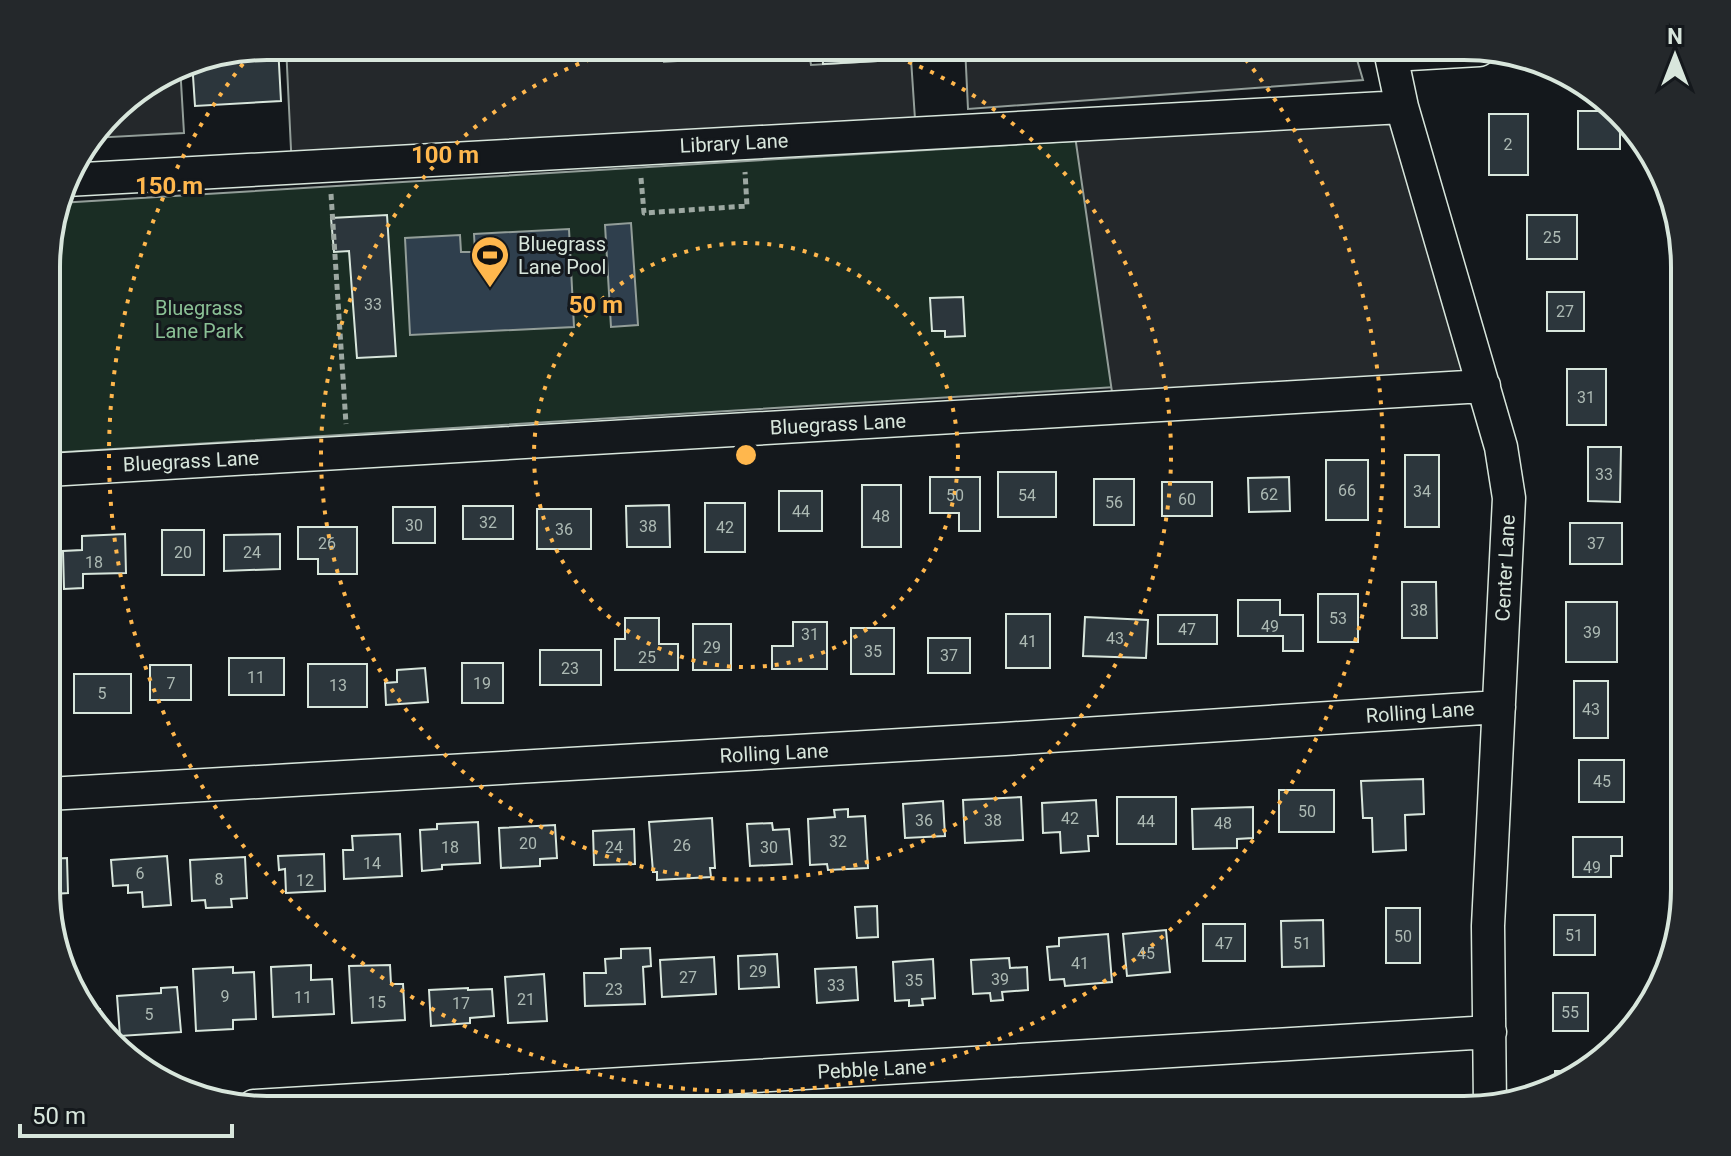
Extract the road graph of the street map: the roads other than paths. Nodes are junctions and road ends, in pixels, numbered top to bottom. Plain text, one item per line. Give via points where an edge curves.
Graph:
1 (1393, 60) edge
2 (1402, 107) junction
3 (80, 179) edge
4 (1484, 386) junction
5 (60, 469) edge
6 (1499, 707) junction
7 (60, 793) edge
8 (1490, 1032) junction
9 (1490, 1094) edge
10 (421, 1096) edge

1 - 2 street, Center Lane
2 - 3 street, Library Lane
2 - 4 street, Center Lane
4 - 5 street, Bluegrass Lane
4 - 6 street, Center Lane via 1509,498
6 - 7 street, Rolling Lane
6 - 8 street, Center Lane via 1488,926
8 - 9 street, Center Lane
8 - 10 street, Pebble Lane

